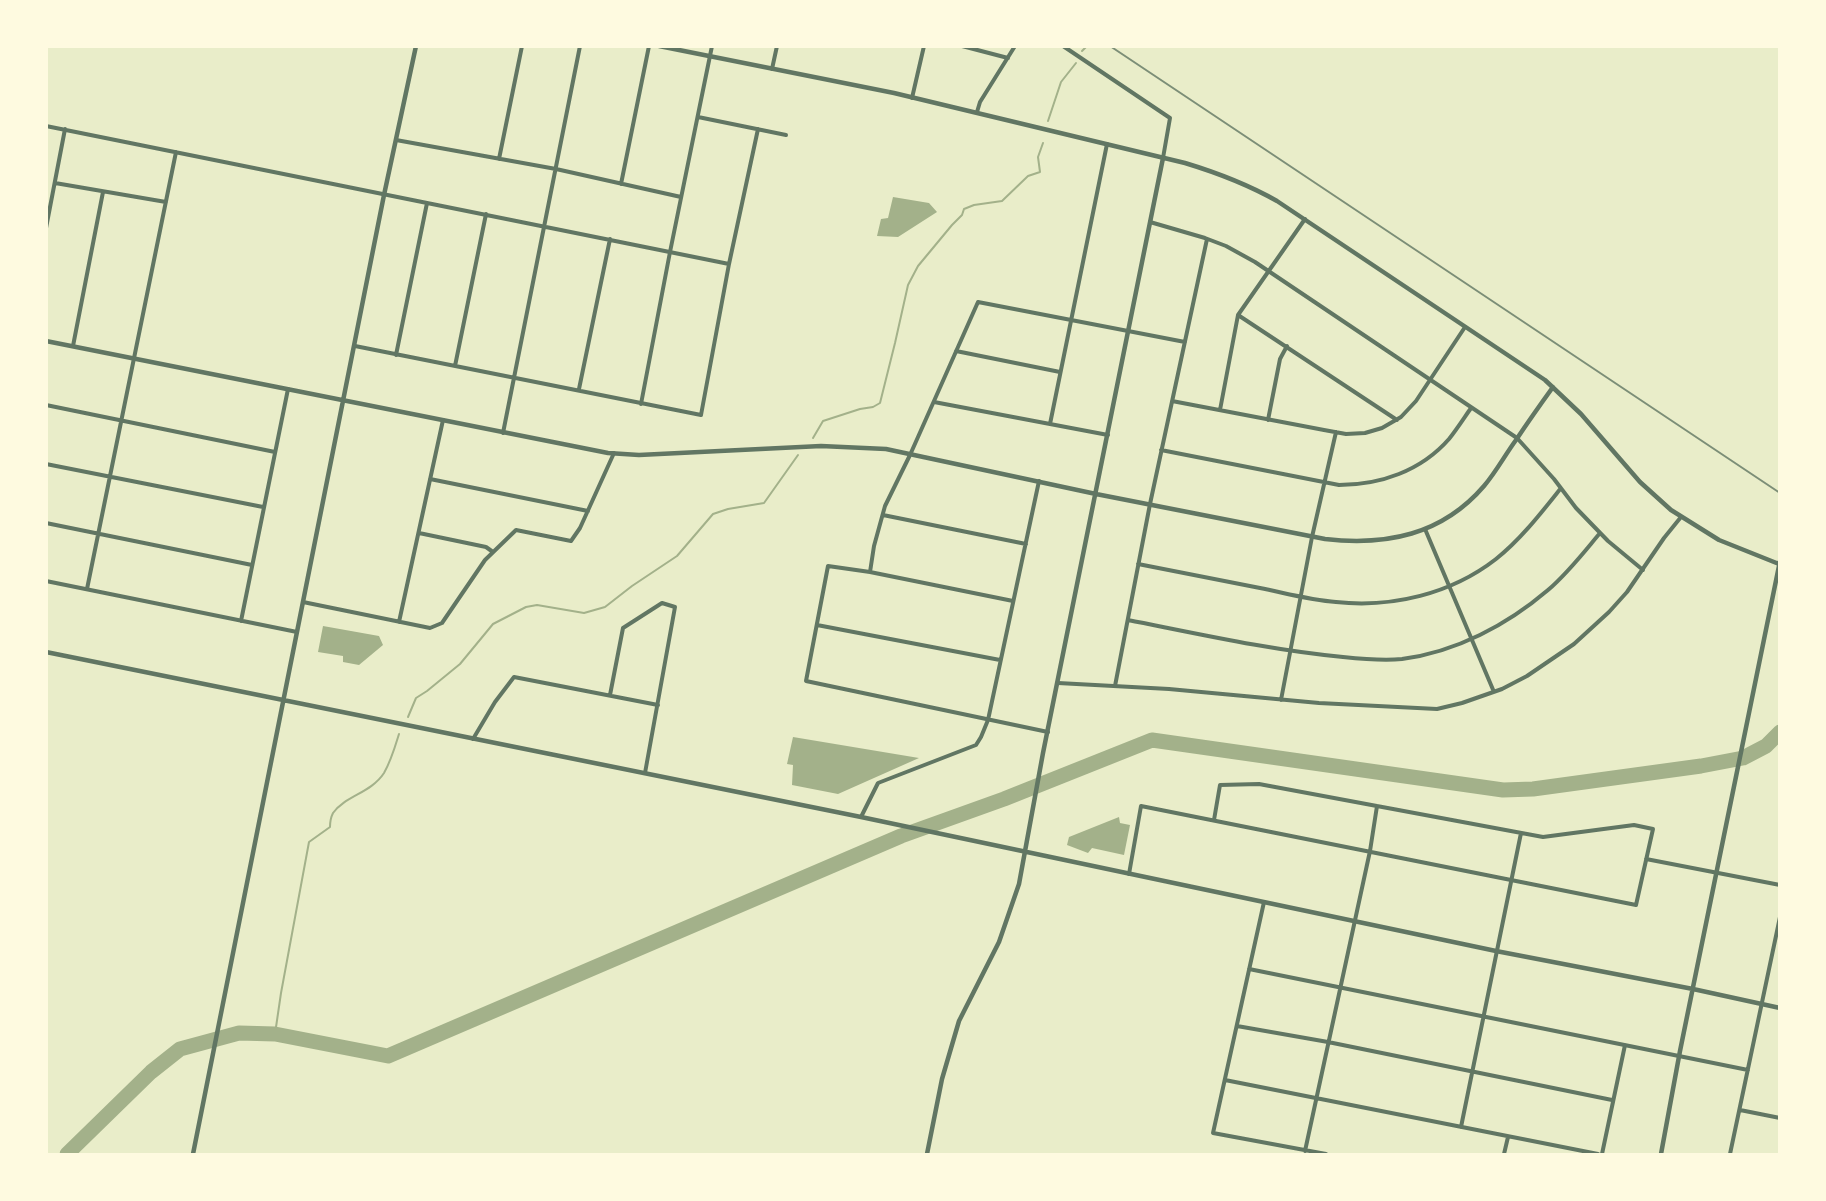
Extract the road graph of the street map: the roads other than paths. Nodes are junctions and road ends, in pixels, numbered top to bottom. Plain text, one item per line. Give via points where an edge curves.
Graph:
1 (416, 46) edge
2 (522, 46) edge
3 (580, 46) edge
4 (649, 46) edge
5 (659, 46) edge
6 (712, 46) edge
7 (777, 46) edge
8 (924, 46) edge
9 (962, 46) edge
10 (1015, 46) edge
11 (1063, 46) edge
12 (710, 57) junction
13 (1008, 58) junction
14 (772, 70) junction
15 (912, 98) junction
16 (977, 112) junction
17 (698, 117) junction
18 (46, 126) edge
19 (65, 129) junction
20 (758, 129) junction
21 (786, 135) dead end
22 (396, 140) junction
23 (1107, 144) junction
24 (176, 152) junction
25 (1163, 158) junction
26 (499, 159) junction
27 (556, 169) junction
28 (55, 183) junction
29 (621, 184) junction
30 (103, 192) junction
31 (384, 195) junction
32 (681, 197) junction
33 (166, 202) junction
34 (427, 203) junction
35 (486, 214) junction
36 (1305, 219) junction
37 (1150, 222) junction
38 (544, 226) junction
39 (46, 228) edge
40 (1207, 238) junction
41 (610, 239) junction
42 (670, 252) junction
43 (729, 264) junction
44 (1268, 272) junction
45 (1238, 315) junction
46 (1071, 320) junction
47 (1465, 327) junction
48 (1128, 331) junction
49 (46, 341) edge
50 (1185, 342) junction
51 (72, 346) junction
52 (355, 346) junction
53 (1287, 346) junction
54 (956, 351) junction
55 (396, 355) junction
56 (135, 358) junction
57 (455, 366) junction
58 (1060, 372) junction
59 (514, 378) junction
60 (1429, 380) junction
61 (1553, 387) junction
62 (288, 389) junction
63 (579, 389) junction
64 (344, 400) junction
65 (1172, 401) junction
66 (934, 402) junction
67 (641, 404) junction
68 (46, 405) edge
69 (1471, 408) junction
70 (1220, 410) junction
71 (443, 420) junction
72 (1268, 420) junction
73 (1397, 420) junction
74 (122, 421) junction
75 (1050, 423) junction
76 (1336, 432) junction
77 (504, 433) junction
78 (1108, 435) junction
79 (1517, 438) junction
80 (1161, 450) junction
81 (275, 452) junction
82 (614, 453) junction
83 (910, 455) junction
84 (46, 464) edge
85 (110, 477) junction
86 (430, 479) junction
87 (1039, 481) junction
88 (1325, 482) junction
89 (1561, 488) junction
90 (1096, 494) junction
91 (1150, 504) junction
92 (264, 507) junction
93 (588, 511) junction
94 (883, 515) junction
95 (1681, 517) junction
96 (46, 523) edge
97 (1425, 529) junction
98 (419, 533) junction
99 (1600, 533) junction
100 (98, 534) junction
101 (1312, 537) junction
102 (1026, 544) junction
103 (493, 552) junction
104 (1779, 562) edge
105 (1138, 564) junction
106 (252, 565) junction
107 (1642, 570) junction
108 (870, 572) junction
109 (46, 581) edge
110 (1449, 586) junction
111 (87, 590) junction
112 (1301, 596) junction
113 (1013, 601) junction
114 (303, 602) junction
115 (1128, 620) junction
116 (241, 621) junction
117 (399, 622) junction
118 (817, 625) junction
119 (297, 632) junction
120 (1471, 639) junction
121 (46, 652) edge
122 (1290, 652) junction
123 (1000, 660) junction
124 (1058, 683) junction
125 (1115, 686) junction
126 (1494, 692) junction
127 (610, 696) junction
128 (284, 699) junction
129 (1281, 700) junction
130 (658, 705) junction
131 (987, 720) junction
132 (1048, 732) junction
133 (472, 739) junction
134 (645, 774) junction
135 (1377, 806) junction
136 (861, 818) junction
137 (1214, 820) junction
138 (1521, 833) junction
139 (1370, 851) junction
140 (1026, 852) junction
141 (1646, 859) junction
142 (1716, 873) junction
143 (1129, 874) junction
144 (1512, 880) junction
145 (1779, 885) edge
146 (1264, 902) junction
147 (1779, 917) edge
148 (1354, 921) junction
149 (1777, 942) edge
150 (1496, 951) junction
151 (1249, 969) junction
152 (1340, 988) junction
153 (1693, 989) junction
154 (1762, 1004) junction
155 (1779, 1008) edge
156 (1484, 1017) junction
157 (1237, 1026) junction
158 (1328, 1042) junction
159 (1625, 1046) junction
160 (1679, 1057) junction
161 (1748, 1070) junction
162 (1472, 1071) junction
163 (1225, 1080) junction
164 (1316, 1098) junction
165 (1612, 1100) junction
166 (1740, 1110) junction
167 (1779, 1118) edge
168 (1461, 1127) junction
169 (1508, 1137) junction
170 (1305, 1150) junction
171 (193, 1155) edge
172 (927, 1155) edge
173 (1326, 1155) edge
174 (1504, 1155) edge
175 (1600, 1155) edge
176 (1661, 1155) edge
177 (1730, 1155) edge

1 - 22 street
2 - 26 street
3 - 27 street
4 - 29 street
5 - 12 street
6 - 12 street
7 - 14 street
8 - 15 street
9 - 13 street
10 - 13 street
11 - 25 street via 1170,118
12 - 14 street
12 - 17 street
13 - 16 street
14 - 15 street
15 - 16 street
16 - 23 street
17 - 20 street
17 - 32 street
18 - 19 street
19 - 24 street
19 - 28 street
20 - 21 street
20 - 43 street
22 - 26 street
22 - 31 street
23 - 25 street
23 - 46 street
24 - 31 street
24 - 33 street
25 - 36 street via 1239,181
25 - 37 street
26 - 27 street
27 - 29 street
27 - 38 street
28 - 30 street
28 - 39 street
29 - 32 street
30 - 33 street
30 - 51 street
31 - 34 street
31 - 52 street
32 - 42 street
33 - 56 street
34 - 35 street
34 - 55 street
35 - 38 street
35 - 57 street
36 - 44 street
36 - 47 street
37 - 40 street
37 - 48 street
38 - 41 street
38 - 59 street
40 - 44 street
40 - 50 street
41 - 42 street
41 - 63 street
42 - 43 street
42 - 67 street
43 - 67 street via 701,415
44 - 45 street
44 - 60 street
45 - 53 street
45 - 70 street
46 - 48 street
46 - 54 street via 978,302
46 - 58 street
47 - 60 street
47 - 61 street
48 - 50 street
48 - 78 street
49 - 51 street
50 - 65 street
51 - 56 street
52 - 55 street
52 - 64 street
53 - 72 street via 1280,359
53 - 73 street
54 - 58 street
54 - 66 street
55 - 57 street
56 - 62 street
56 - 74 street
57 - 59 street
58 - 75 street
59 - 63 street
59 - 77 street
60 - 69 street
60 - 73 street
61 - 79 street
61 - 95 street via 1640,482
62 - 64 street
62 - 81 street
63 - 67 street
64 - 71 street
64 - 114 street
65 - 70 street
65 - 80 street
66 - 75 street
66 - 83 street
68 - 74 street
69 - 79 street
69 - 88 street via 1443,446 1409,470 1356,485
70 - 72 street
71 - 77 street
71 - 86 street
72 - 76 street
73 - 76 street via 1365,434
74 - 81 street
74 - 85 street
75 - 78 street
76 - 88 street
77 - 82 street
78 - 90 street
79 - 89 street
79 - 97 street via 1476,495
80 - 88 street
80 - 91 street
81 - 92 street
82 - 83 street via 821,446 886,449
82 - 93 street
83 - 87 street
83 - 94 street
84 - 85 street
85 - 92 street
85 - 100 street
86 - 93 street
86 - 98 street
87 - 90 street
87 - 102 street
88 - 101 street
89 - 99 street
89 - 110 street via 1503,553
90 - 91 street
90 - 124 street
91 - 101 street
91 - 105 street
92 - 106 street
93 - 103 street via 571,541 516,530
94 - 102 street
94 - 108 street
95 - 104 street via 1719,540
95 - 107 street
96 - 100 street
97 - 101 street via 1401,538 1369,542
97 - 110 street
98 - 103 street via 486,547
98 - 117 street
99 - 107 street
99 - 120 street via 1543,594 1512,617
100 - 106 street
100 - 111 street
101 - 112 street
102 - 113 street
103 - 117 street via 442,623 430,628
104 - 142 street
105 - 112 street
105 - 115 street
106 - 116 street
107 - 126 street via 1609,612 1574,644
108 - 113 street
108 - 118 street via 828,566
109 - 111 street
110 - 112 street via 1381,603 1341,603
110 - 120 street
111 - 116 street
112 - 122 street
113 - 123 street
114 - 117 street
114 - 119 street
115 - 122 street
115 - 125 street
116 - 119 street
118 - 123 street
118 - 131 street via 806,681
119 - 128 street
120 - 122 street via 1392,660
120 - 126 street
121 - 128 street
122 - 129 street
123 - 131 street
124 - 125 street
124 - 132 street
125 - 129 street
126 - 129 street via 1437,709
127 - 130 street
127 - 130 street via 623,628 662,603 675,607
127 - 133 street via 514,677
128 - 133 street
128 - 171 street
130 - 134 street
131 - 132 street
131 - 136 street via 976,745 878,783
132 - 140 street
133 - 134 street
134 - 136 street
135 - 137 street via 1259,784 1220,785
135 - 138 street
135 - 139 street
136 - 140 street
137 - 139 street
137 - 143 street via 1142,806
138 - 141 street via 1543,837 1634,825 1653,829
138 - 144 street
139 - 144 street
139 - 148 street
140 - 143 street
140 - 172 street via 999,942 959,1021 942,1079
141 - 142 street
141 - 144 street via 1636,905
142 - 145 street
142 - 153 street
143 - 146 street
144 - 150 street
146 - 148 street
146 - 151 street
147 - 149 street
148 - 150 street
148 - 152 street
149 - 154 street
150 - 153 street
150 - 156 street
151 - 152 street
151 - 157 street
152 - 156 street
152 - 158 street
153 - 154 street
153 - 160 street
154 - 155 street
154 - 161 street
156 - 159 street
156 - 162 street
157 - 158 street
157 - 163 street
158 - 162 street
158 - 164 street
159 - 160 street
159 - 165 street
160 - 161 street
160 - 176 street
161 - 166 street
162 - 165 street
162 - 168 street
163 - 164 street
163 - 170 street via 1213,1133
164 - 168 street
164 - 170 street
165 - 175 street
166 - 167 street
166 - 177 street
168 - 169 street
169 - 174 street
169 - 175 street
170 - 173 street

